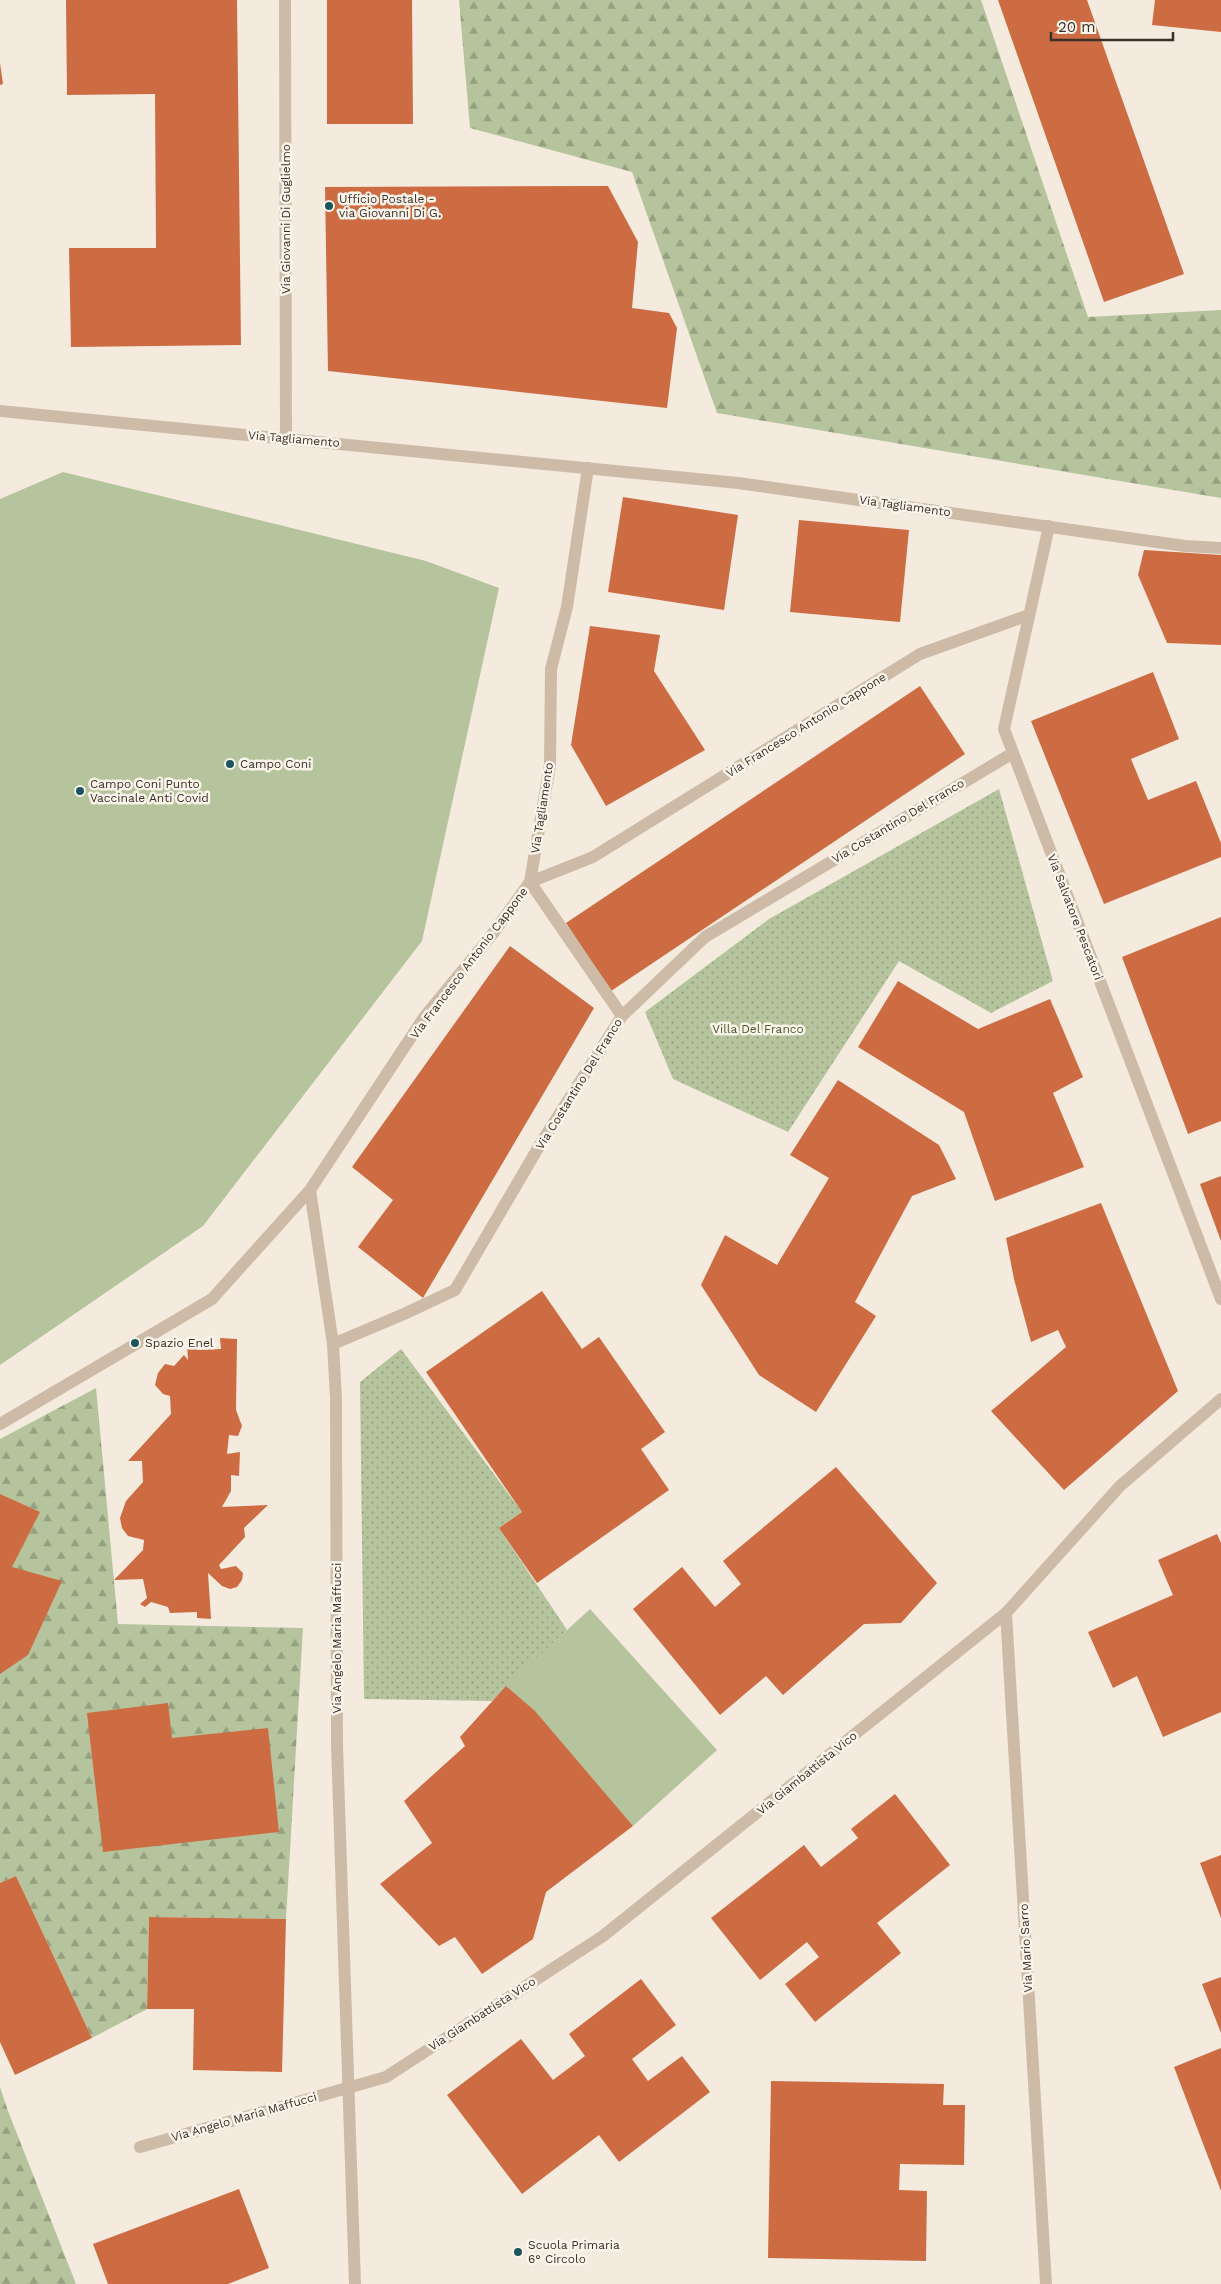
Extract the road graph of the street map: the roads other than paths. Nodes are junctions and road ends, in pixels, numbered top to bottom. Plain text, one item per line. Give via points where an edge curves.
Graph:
1 (285, 0) edge
2 (0, 411) edge
3 (286, 438) junction
4 (588, 468) junction
5 (1049, 526) junction
6 (1221, 548) edge
7 (1029, 615) junction
8 (1013, 753) junction
9 (530, 882) junction
10 (622, 1016) junction
11 (310, 1190) junction
12 (1221, 1299) edge
13 (333, 1344) junction
14 (1221, 1399) edge
15 (0, 1424) edge
16 (1006, 1613) junction
17 (348, 2088) junction
18 (140, 2146) dead end
19 (355, 2284) edge
20 (1046, 2284) edge

1 - 3 street, Via Giovanni Di Guglielmo
2 - 3 street, Via Tagliamento
3 - 4 street, Via Tagliamento
4 - 5 street, Via Tagliamento via 738,483
4 - 9 street, Via Tagliamento via 567,607 551,669 550,765
5 - 6 street, Via Tagliamento via 1185,546
5 - 7 street, Via Salvatore Pescatori
7 - 8 street, Via Salvatore Pescatori via 1004,728
7 - 9 street, Via Francesco Antonio Cappone via 920,654 593,856
8 - 10 street, Via Costantino Del Franco via 705,937
8 - 12 street, Via Salvatore Pescatori
9 - 10 street
9 - 11 street, Via Francesco Antonio Cappone via 491,936 425,1016
10 - 13 street, Via Costantino Del Franco via 541,1143 455,1290
11 - 13 street, Via Angelo Maria Maffucci
11 - 15 street, Via Francesco Antonio Cappone via 212,1299
13 - 17 street, Via Angelo Maria Maffucci via 337,1744
14 - 16 street, Via Giambattista Vico via 1120,1486
16 - 17 street, Via Giambattista Vico via 603,1936 386,2077
16 - 20 street, Via Mario Sarro
17 - 18 street, Via Angelo Maria Maffucci
17 - 19 street, Via Angelo Maria Maffucci

